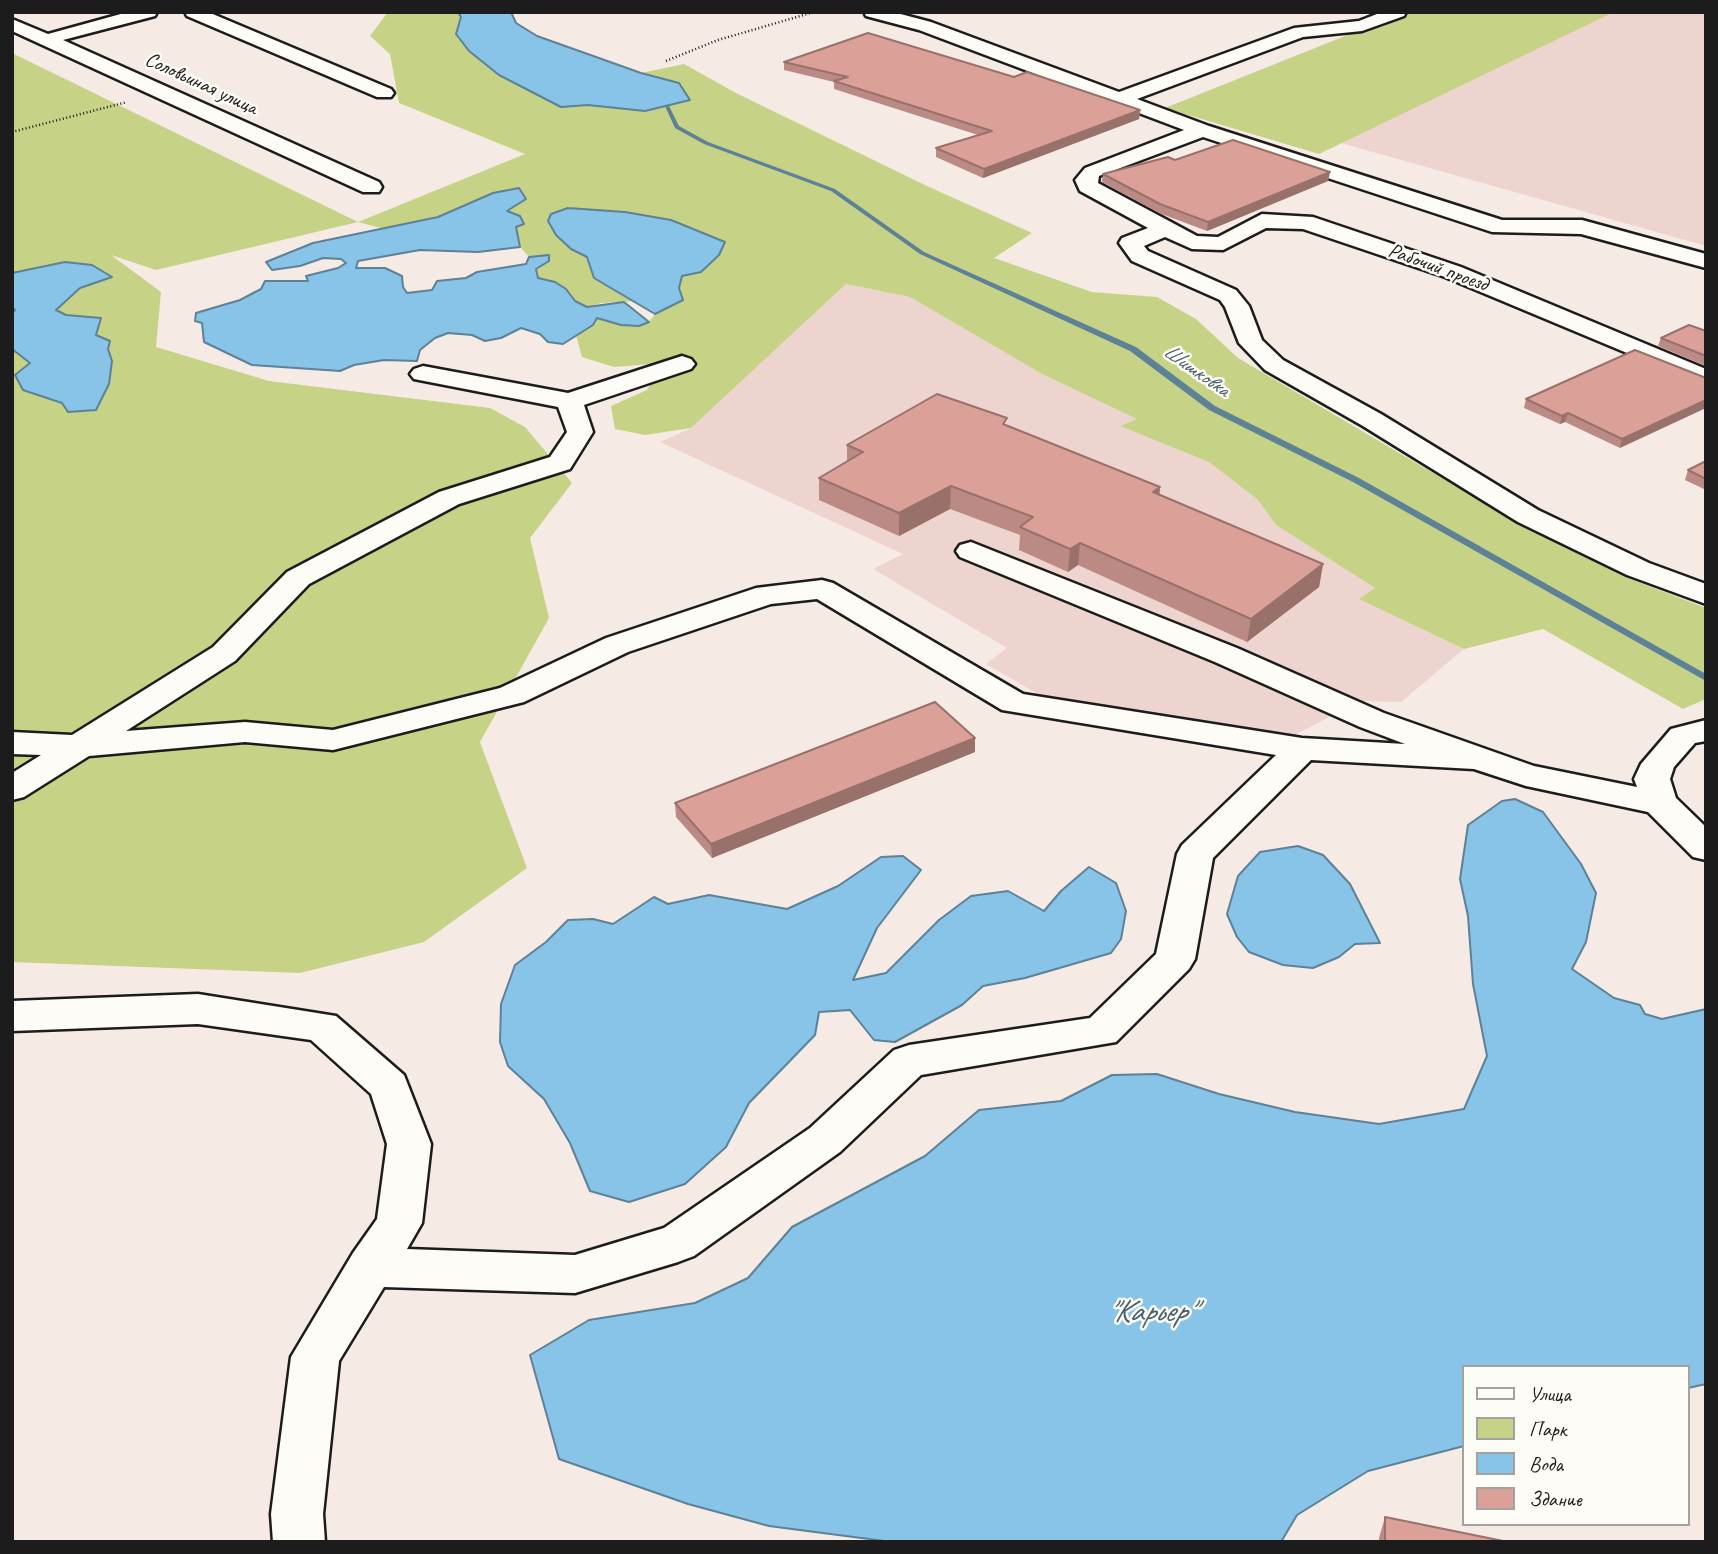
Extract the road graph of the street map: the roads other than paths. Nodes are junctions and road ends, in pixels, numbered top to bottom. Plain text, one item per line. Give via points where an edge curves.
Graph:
1 (149, 12) edge
2 (193, 12) edge
3 (872, 12) edge
4 (1398, 12) edge
5 (911, 16) edge
6 (12, 24) edge
7 (48, 38) junction
8 (384, 93) dead end
9 (1118, 99) junction
10 (1202, 130) junction
11 (371, 187) dead end
12 (1166, 229) junction
13 (1706, 261) edge
14 (682, 364) dead end
15 (423, 374) dead end
16 (1706, 378) edge
17 (569, 401) junction
18 (971, 551) dead end
19 (1706, 595) edge
20 (1706, 730) edge
21 (12, 743) edge
22 (76, 747) junction
23 (1302, 749) junction
24 (1478, 758) junction
25 (12, 789) edge
26 (1660, 803) junction
27 (1706, 848) edge
28 (12, 1016) edge
29 (369, 1266) junction
30 (299, 1542) edge

1 - 7 street
2 - 8 street
3 - 5 street
4 - 9 street via 1362,26 1300,32
5 - 9 street via 925,26
6 - 7 street, Соловьиная улица
7 - 11 street, Соловьиная улица
9 - 10 street
10 - 12 street, Рабочий проезд via 1092,172 1086,180 1102,195
10 - 13 street via 1500,227 1582,228
12 - 16 street, Рабочий проезд via 1192,242 1209,244 1223,243 1262,221 1305,222 1453,272
12 - 19 street via 1130,243 1132,249 1228,295 1251,342 1274,365 1372,419 1528,516 1637,569
14 - 17 street
15 - 17 street
17 - 22 street via 580,432 561,463 449,498 298,578 224,654
18 - 24 street via 1372,720
20 - 26 street via 1682,736 1658,764 1653,779
21 - 22 street
22 - 23 street via 245,732 333,740 512,695 617,645 767,595 822,589 1014,703
22 - 25 street
23 - 24 street
23 - 29 street via 1195,854 1175,959 1102,1031 909,1061 825,1140 678,1243 575,1274
24 - 26 street via 1526,775
26 - 27 street
28 - 29 street via 198,1009 322,1027 389,1086 409,1144 399,1223
29 - 30 street via 315,1357 297,1514

